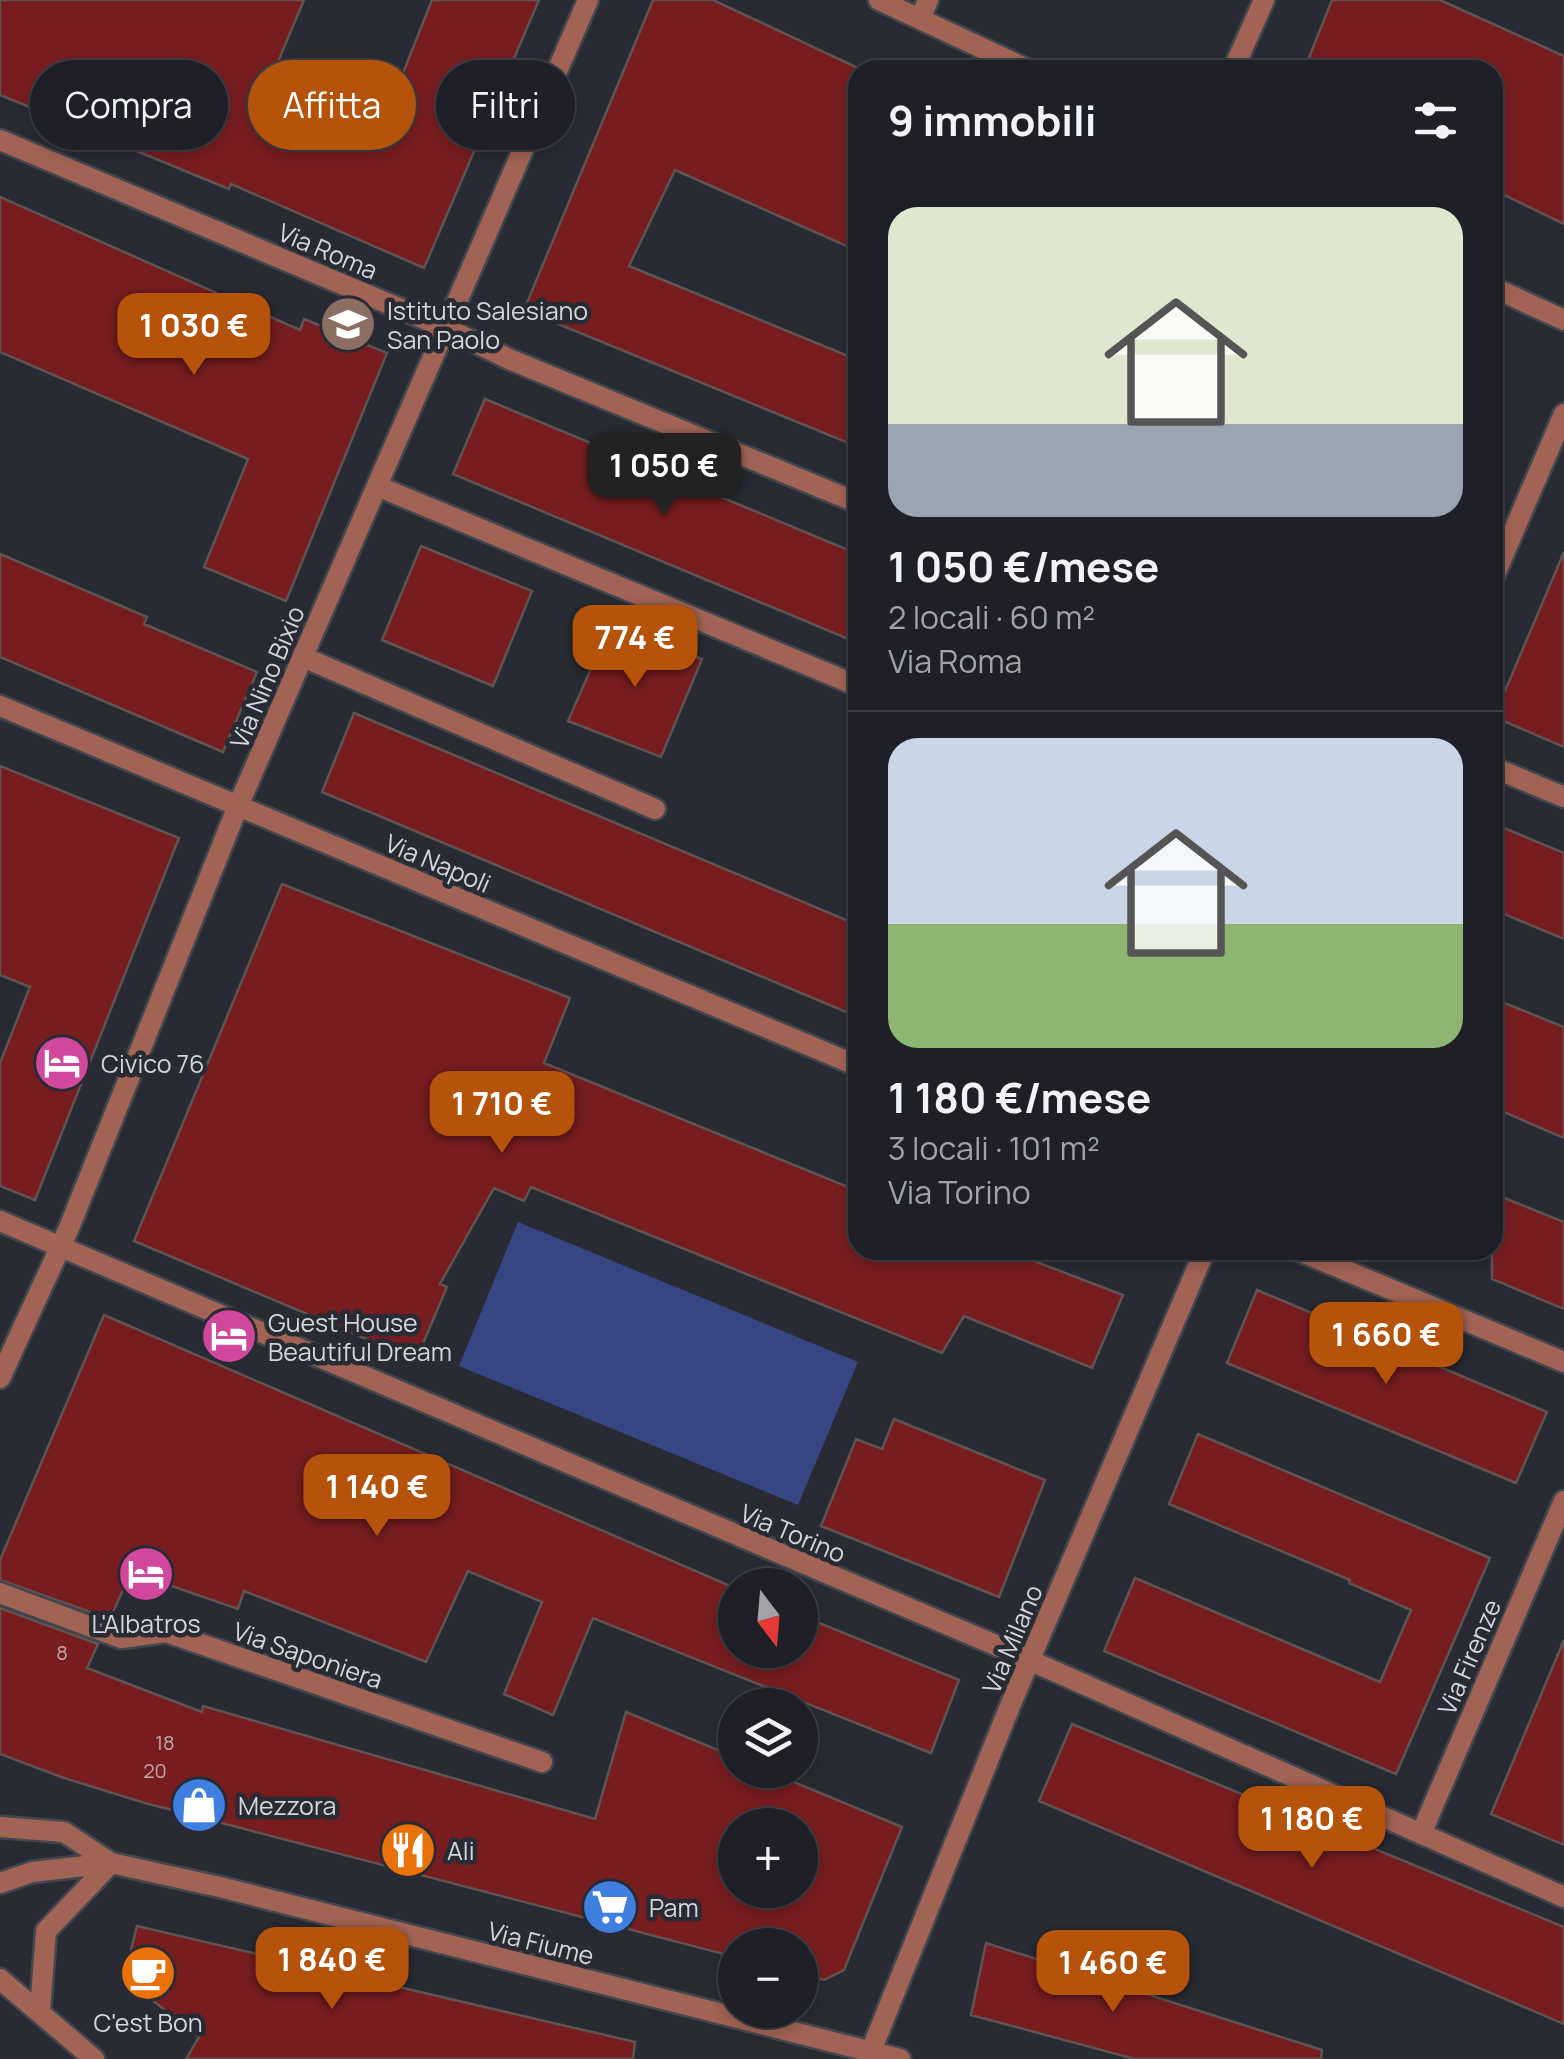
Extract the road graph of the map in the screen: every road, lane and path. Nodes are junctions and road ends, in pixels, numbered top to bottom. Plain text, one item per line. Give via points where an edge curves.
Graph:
1 (588, 0) edge
2 (879, 0) edge
3 (1264, 0) edge
4 (924, 10) edge
5 (1012, 60) edge
6 (1237, 60) edge
7 (0, 140) edge
8 (1503, 291) edge
9 (1564, 320) edge
10 (446, 328) junction
11 (1564, 414) edge
12 (377, 486) junction
13 (848, 499) edge
14 (1503, 556) edge
15 (302, 657) junction
16 (848, 682) edge
17 (0, 706) edge
18 (1503, 771) edge
19 (1564, 796) edge
20 (238, 806) junction
21 (655, 808) dead end
22 (848, 1062) edge
23 (0, 1221) edge
24 (60, 1248) junction
25 (1201, 1260) edge
26 (1321, 1260) edge
27 (1564, 1362) edge
28 (0, 1378) edge
29 (1564, 1501) edge
30 (0, 1593) edge
31 (1030, 1661) junction
32 (542, 1762) dead end
33 (0, 1827) edge
34 (1421, 1834) junction
35 (111, 1863) junction
36 (0, 1883) edge
37 (1564, 1897) edge
38 (0, 1979) edge
39 (40, 2011) junction
40 (871, 2051) junction
41 (94, 2059) edge
42 (900, 2059) edge

1 - 10 street, Via Nino Bixio
2 - 4 street
3 - 6 street
4 - 5 street
7 - 10 street, Via Roma
8 - 9 street
10 - 12 street, Via Nino Bixio
10 - 13 street, Via Roma
11 - 14 street
12 - 15 street, Via Nino Bixio
12 - 16 street
15 - 20 street, Via Nino Bixio
15 - 21 street
17 - 20 street, Via Napoli
18 - 19 street
20 - 22 street, Via Napoli
20 - 24 street, Via Nino Bixio
23 - 24 street, Via Torino
24 - 28 street, Via Nino Bixio
24 - 31 street, Via Torino
25 - 31 street, Via Milano
26 - 27 street
29 - 34 street, Via Firenze
30 - 32 street, Via Saponiera via 121,1638 166,1632
31 - 34 street, Via Torino
31 - 40 street, Via Milano
33 - 35 street, Via Fiume via 64,1832
34 - 37 street, Via Torino
35 - 36 street, Via Fiume via 32,1872
35 - 39 street via 46,1930
35 - 40 street, Via Fiume
38 - 39 street
39 - 41 street
40 - 42 street, Via Fiume

